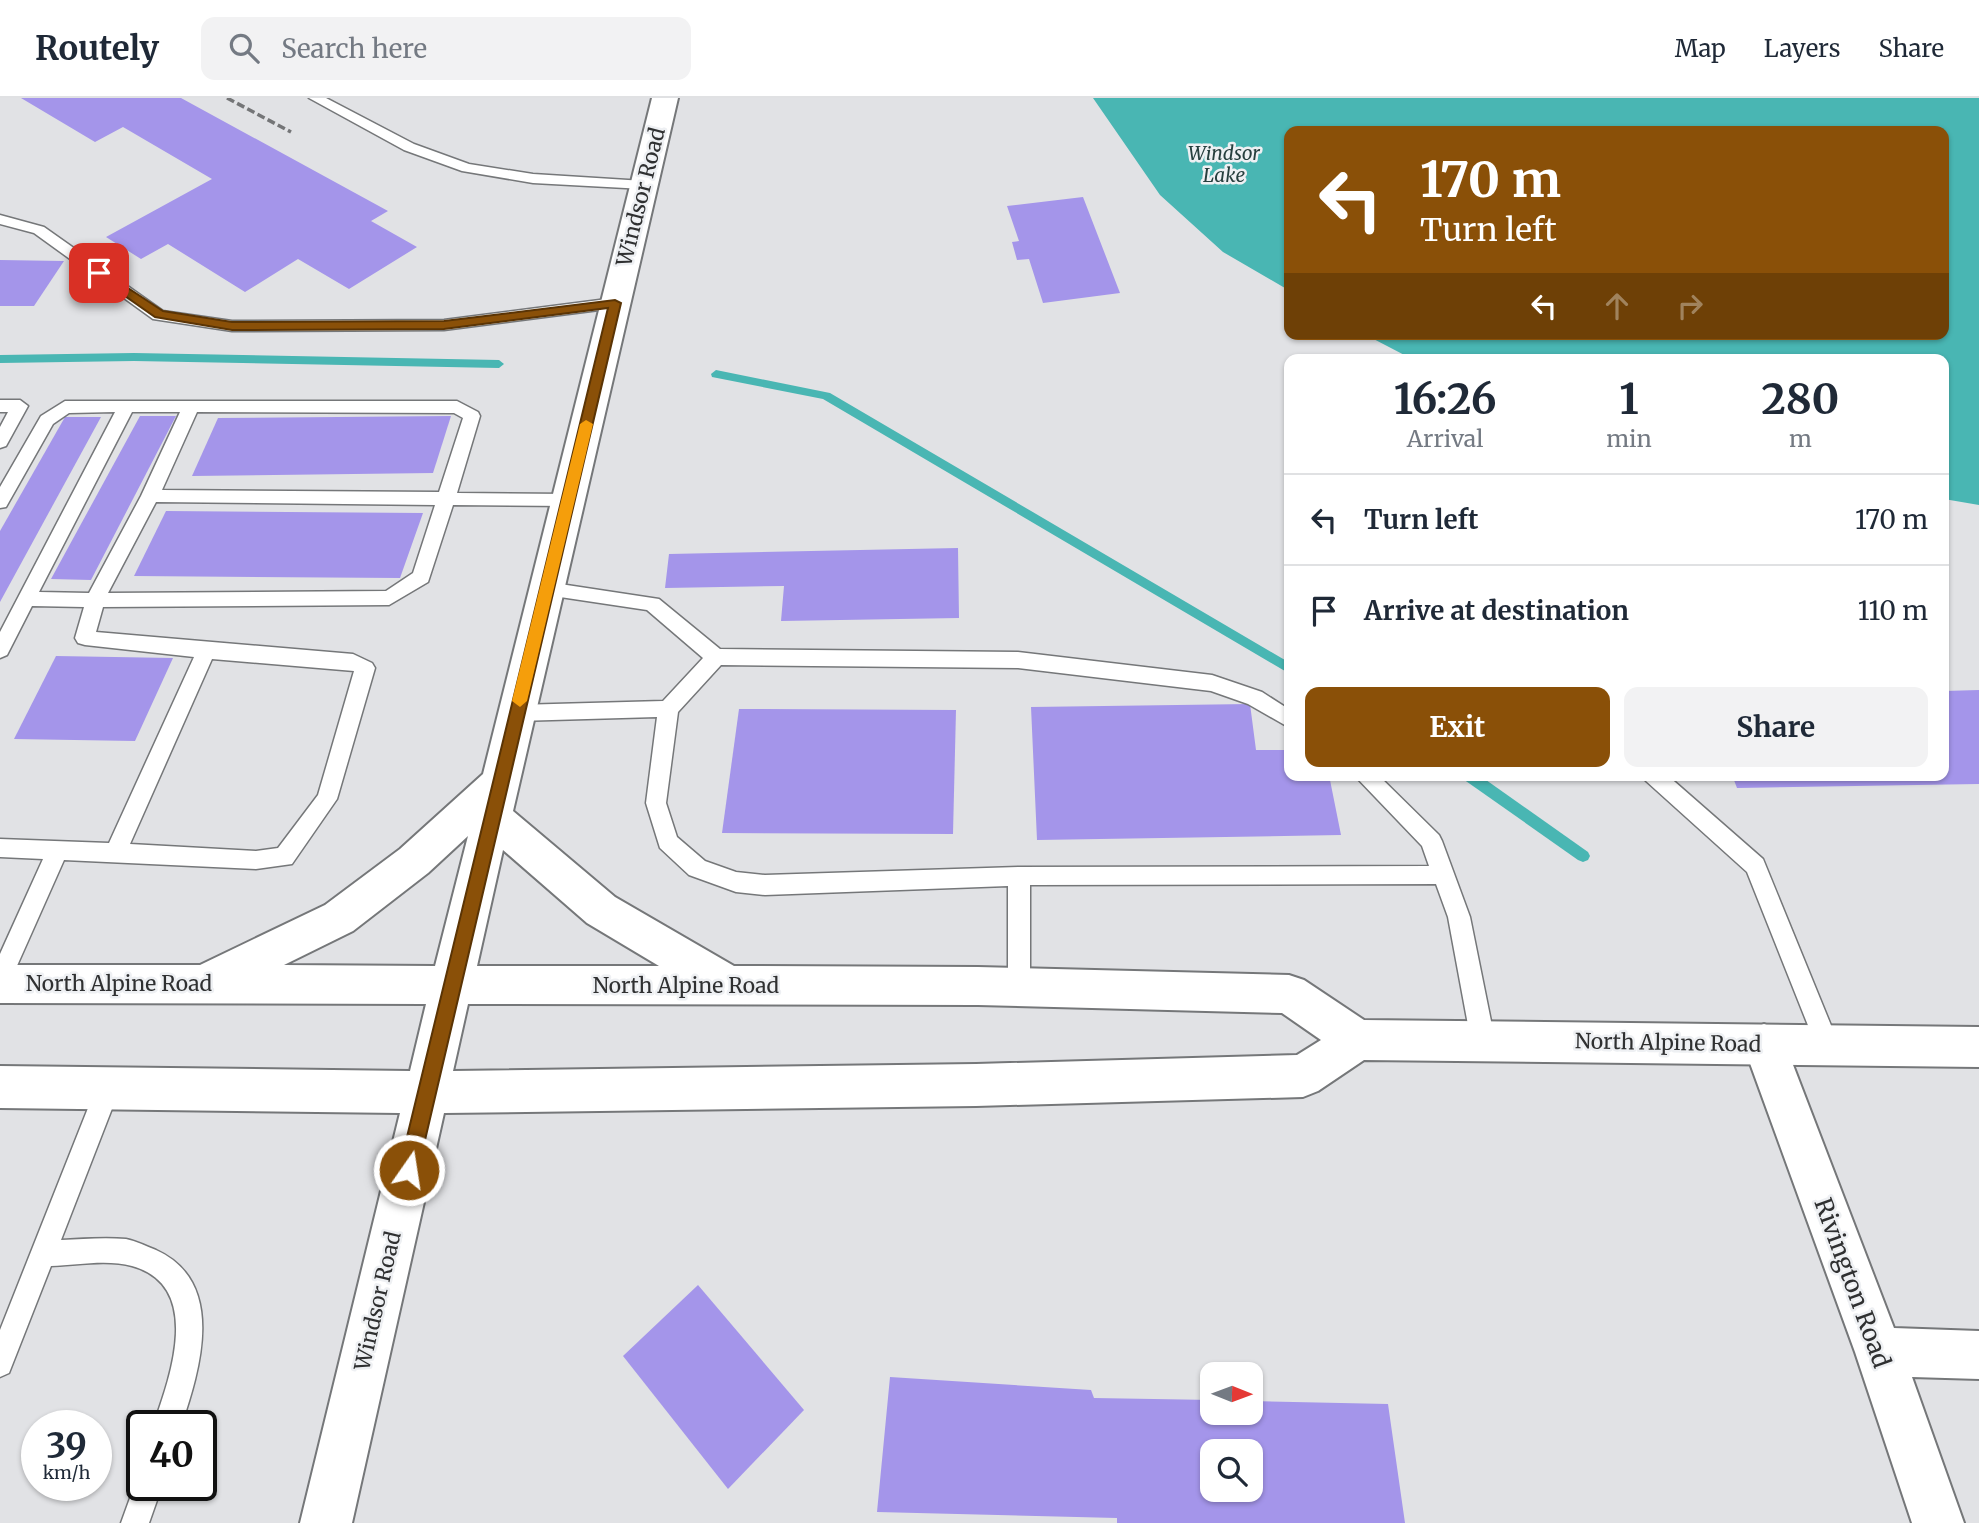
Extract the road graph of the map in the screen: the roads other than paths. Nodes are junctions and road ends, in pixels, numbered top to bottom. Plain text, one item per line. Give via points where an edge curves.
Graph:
1 (316, 98) edge
2 (665, 98) edge
3 (644, 186) junction
4 (0, 219) edge
5 (615, 303) junction
6 (0, 406) edge
7 (191, 406) junction
8 (126, 407) junction
9 (0, 442) edge
10 (150, 496) junction
11 (445, 498) junction
12 (568, 500) junction
13 (0, 502) edge
14 (547, 589) junction
15 (26, 599) junction
16 (95, 600) junction
17 (0, 650) edge
18 (205, 651) junction
19 (716, 657) junction
20 (668, 709) junction
21 (517, 713) junction
22 (1284, 716) edge
23 (1370, 781) edge
24 (1660, 781) edge
25 (496, 800) junction
26 (0, 848) edge
27 (58, 850) junction
28 (115, 853) junction
29 (1444, 875) junction
30 (1019, 876) junction
31 (0, 982) edge
32 (202, 985) junction
33 (730, 986) junction
34 (451, 987) junction
35 (1019, 987) junction
36 (1358, 1040) junction
37 (1483, 1041) junction
38 (1764, 1044) junction
39 (1827, 1045) junction
40 (1979, 1047) edge
41 (0, 1087) edge
42 (108, 1088) junction
43 (427, 1092) junction
44 (43, 1252) junction
45 (1879, 1353) junction
46 (1979, 1355) edge
47 (0, 1364) edge
48 (172, 1410) edge
49 (143, 1501) edge
50 (135, 1523) edge
51 (326, 1523) edge
52 (1938, 1523) edge

1 - 3 lane via 420,151 467,168
2 - 3 main road, Windsor Road
3 - 5 main road, Windsor Road
4 - 5 lane via 39,230 159,315 232,326 444,325
5 - 12 main road, Windsor Road
6 - 9 lane via 20,406
7 - 8 lane
7 - 10 lane
7 - 11 lane via 457,407 472,416
8 - 13 lane via 65,407 47,420
8 - 15 lane
10 - 11 lane
10 - 16 lane
11 - 12 lane
11 - 16 lane via 421,577 390,598
12 - 14 main road, Windsor Road
14 - 19 lane via 652,604
14 - 21 main road, Windsor Road
15 - 16 lane
15 - 17 lane
16 - 18 lane via 85,638
18 - 28 lane
18 - 28 lane via 353,662 365,668 327,799 284,857 256,860
19 - 20 lane
19 - 22 lane via 1018,660 1212,683 1255,698
20 - 21 lane
20 - 30 lane via 656,803 668,842 696,868 736,882 765,885
21 - 25 main road, Windsor Road
23 - 29 lane via 1431,841
24 - 39 lane via 1755,866
25 - 32 main road via 339,918
25 - 33 main road via 601,910
25 - 34 main road, Windsor Road
26 - 27 lane
27 - 28 lane
27 - 31 lane
29 - 30 lane
29 - 37 lane via 1459,917
30 - 35 lane
31 - 32 main road, North Alpine Road
32 - 34 main road, North Alpine Road
33 - 34 main road, North Alpine Road
33 - 35 main road, North Alpine Road
34 - 43 main road, Windsor Road
35 - 36 main road, North Alpine Road via 1289,994
36 - 37 main road, North Alpine Road
36 - 43 main road via 1303,1076
37 - 38 main road, North Alpine Road
38 - 39 main road, North Alpine Road
38 - 45 main road, Rivington Road
39 - 40 main road, North Alpine Road
41 - 42 main road
42 - 43 main road
42 - 44 lane
43 - 51 main road, Windsor Road
44 - 47 lane
44 - 48 lane via 133,1254 159,1263 177,1283 188,1306 191,1338
45 - 46 main road
45 - 52 main road, Rivington Road
49 - 50 lane

